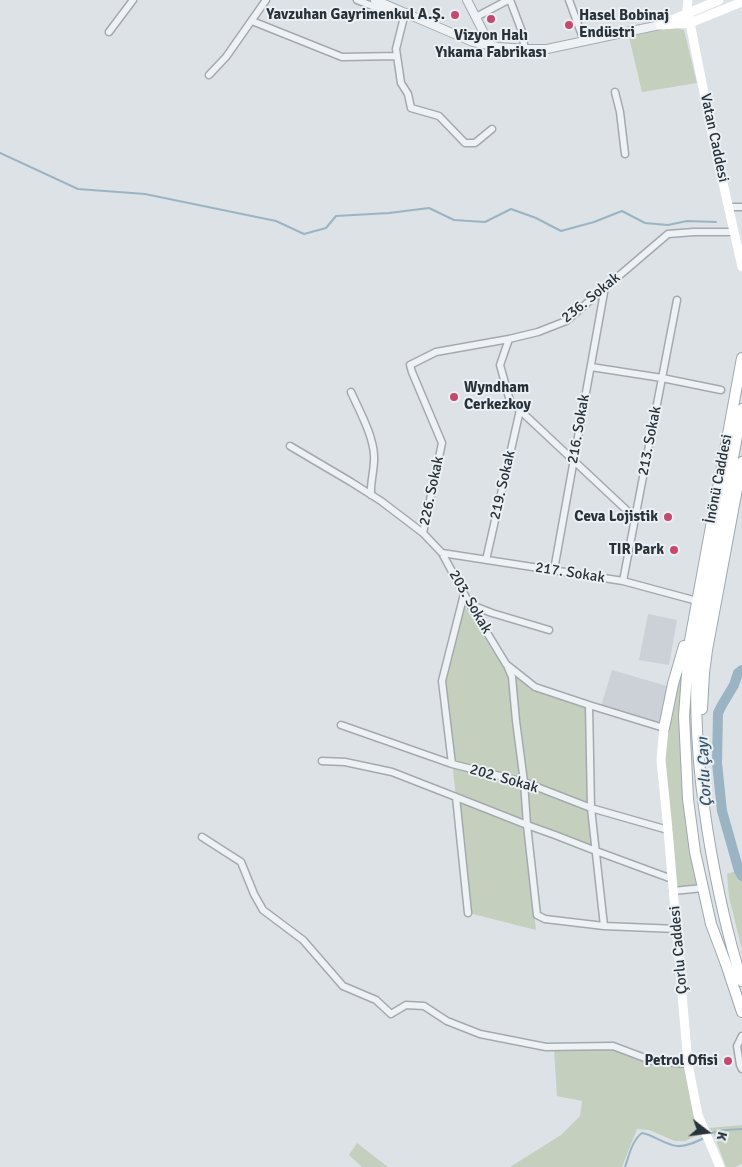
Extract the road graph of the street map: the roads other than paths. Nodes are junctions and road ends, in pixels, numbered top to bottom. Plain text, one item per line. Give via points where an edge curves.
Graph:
1 (133, 0) edge
2 (266, 0) edge
3 (357, 0) edge
4 (376, 0) edge
5 (467, 0) edge
6 (509, 0) edge
7 (569, 0) edge
8 (680, 0) edge
9 (718, 0) edge
10 (742, 2) edge
11 (688, 7) edge
12 (404, 16) junction
13 (476, 17) junction
14 (252, 21) junction
15 (690, 23) junction
16 (660, 25) junction
17 (109, 32) dead end
18 (584, 41) junction
19 (490, 45) junction
20 (524, 49) junction
21 (397, 56) junction
22 (209, 75) dead end
23 (615, 92) dead end
24 (492, 129) dead end
25 (625, 154) dead end
26 (729, 207) junction
27 (742, 207) edge
28 (734, 232) junction
29 (742, 266) edge
30 (605, 287) junction
31 (677, 300) dead end
32 (509, 339) junction
33 (742, 358) edge
34 (410, 365) joint
35 (591, 366) junction
36 (662, 378) junction
37 (721, 390) dead end
38 (351, 392) dead end
39 (742, 409) edge
40 (520, 410) junction
41 (290, 446) dead end
42 (574, 460) junction
43 (742, 462) edge
44 (371, 495) junction
45 (635, 518) junction
46 (422, 533) junction
47 (442, 552) junction
48 (486, 560) junction
49 (554, 570) junction
50 (623, 582) junction
51 (464, 594) junction
52 (697, 601) junction
53 (469, 604) junction
54 (549, 630) dead end
55 (506, 664) junction
56 (589, 706) junction
57 (341, 724) dead end
58 (664, 728) junction
59 (322, 761) dead end
60 (452, 764) junction
61 (524, 782) junction
62 (456, 797) junction
63 (702, 797) junction
64 (591, 808) junction
65 (526, 825) junction
66 (668, 830) junction
67 (202, 838) dead end
68 (596, 851) junction
69 (672, 879) junction
70 (703, 888) junction
71 (673, 891) junction
72 (468, 913) dead end
73 (604, 926) junction
74 (677, 930) junction
75 (742, 981) edge
76 (742, 1012) edge
77 (742, 1036) edge
78 (688, 1064) junction
79 (742, 1069) edge
80 (720, 1167) edge

1 - 17 street
2 - 14 street
3 - 12 street
4 - 12 street
5 - 13 street
6 - 13 street
6 - 20 street via 521,29
7 - 18 street
8 - 11 main road, Vatan Caddesi
9 - 11 main road
10 - 15 main road
11 - 15 main road, Vatan Caddesi
11 - 16 main road
12 - 19 street
12 - 21 street
13 - 19 street
14 - 21 street via 342,57
14 - 22 street
15 - 16 main road
15 - 26 main road, Vatan Caddesi
16 - 18 street
18 - 20 street via 547,49
19 - 20 street
21 - 24 street via 401,83 412,108 439,116 465,142 475,142
23 - 25 street
26 - 27 street
26 - 28 main road, Vatan Caddesi
28 - 29 main road, Vatan Caddesi
28 - 30 street, 236. Sokak via 668,234
30 - 32 street, 236. Sokak via 566,321
30 - 35 street, 216. Sokak
31 - 36 street, 213. Sokak
32 - 34 street, 236. Sokak via 436,352
32 - 40 street via 500,365 510,401
33 - 52 main road, İnönü Caddesi
34 - 46 street, 226. Sokak via 442,443
35 - 36 street
35 - 42 street, 216. Sokak
36 - 37 street
36 - 45 street, 213. Sokak
38 - 44 street via 373,445
39 - 63 main road via 698,648 696,715
40 - 42 street
40 - 48 street, 219. Sokak
41 - 44 street, 203. Sokak
42 - 45 street
42 - 49 street, 216. Sokak
43 - 63 main road via 706,658
44 - 46 street, 203. Sokak
45 - 50 street, 213. Sokak
46 - 47 street, 203. Sokak
47 - 48 street, 217. Sokak
47 - 51 street, 203. Sokak
48 - 49 street, 217. Sokak
49 - 50 street, 217. Sokak
50 - 52 street, 217. Sokak
51 - 53 street, 203. Sokak
51 - 60 street via 442,681
52 - 58 main road
52 - 70 main road via 689,646 684,716 688,799
53 - 54 street
53 - 55 street, 203. Sokak
55 - 56 street, 203. Sokak via 535,687
55 - 61 street via 512,677
56 - 58 street, 203. Sokak
56 - 64 street
57 - 60 street, 202. Sokak
58 - 66 main road, Çorlu Caddesi via 661,760
59 - 62 street via 345,762 392,772
60 - 61 street, 202. Sokak
61 - 64 street, 202. Sokak
61 - 65 street
62 - 65 street
62 - 72 street
63 - 75 main road via 724,919
64 - 66 street, 202. Sokak
64 - 68 street
65 - 68 street
65 - 73 street via 537,915 545,919
66 - 69 main road, Çorlu Caddesi
67 - 78 street via 241,862 263,910 303,940 342,986 376,1000 391,1014 406,1005 424,1006 447,1021 480,1034 546,1047 613,1046 653,1061
68 - 69 street
68 - 73 street
69 - 71 main road, Çorlu Caddesi
70 - 71 street
70 - 76 main road via 711,924
71 - 74 main road, Çorlu Caddesi
73 - 74 street
74 - 78 main road, Çorlu Caddesi
77 - 79 street via 737,1046
78 - 80 main road, Çorlu Caddesi via 698,1116

